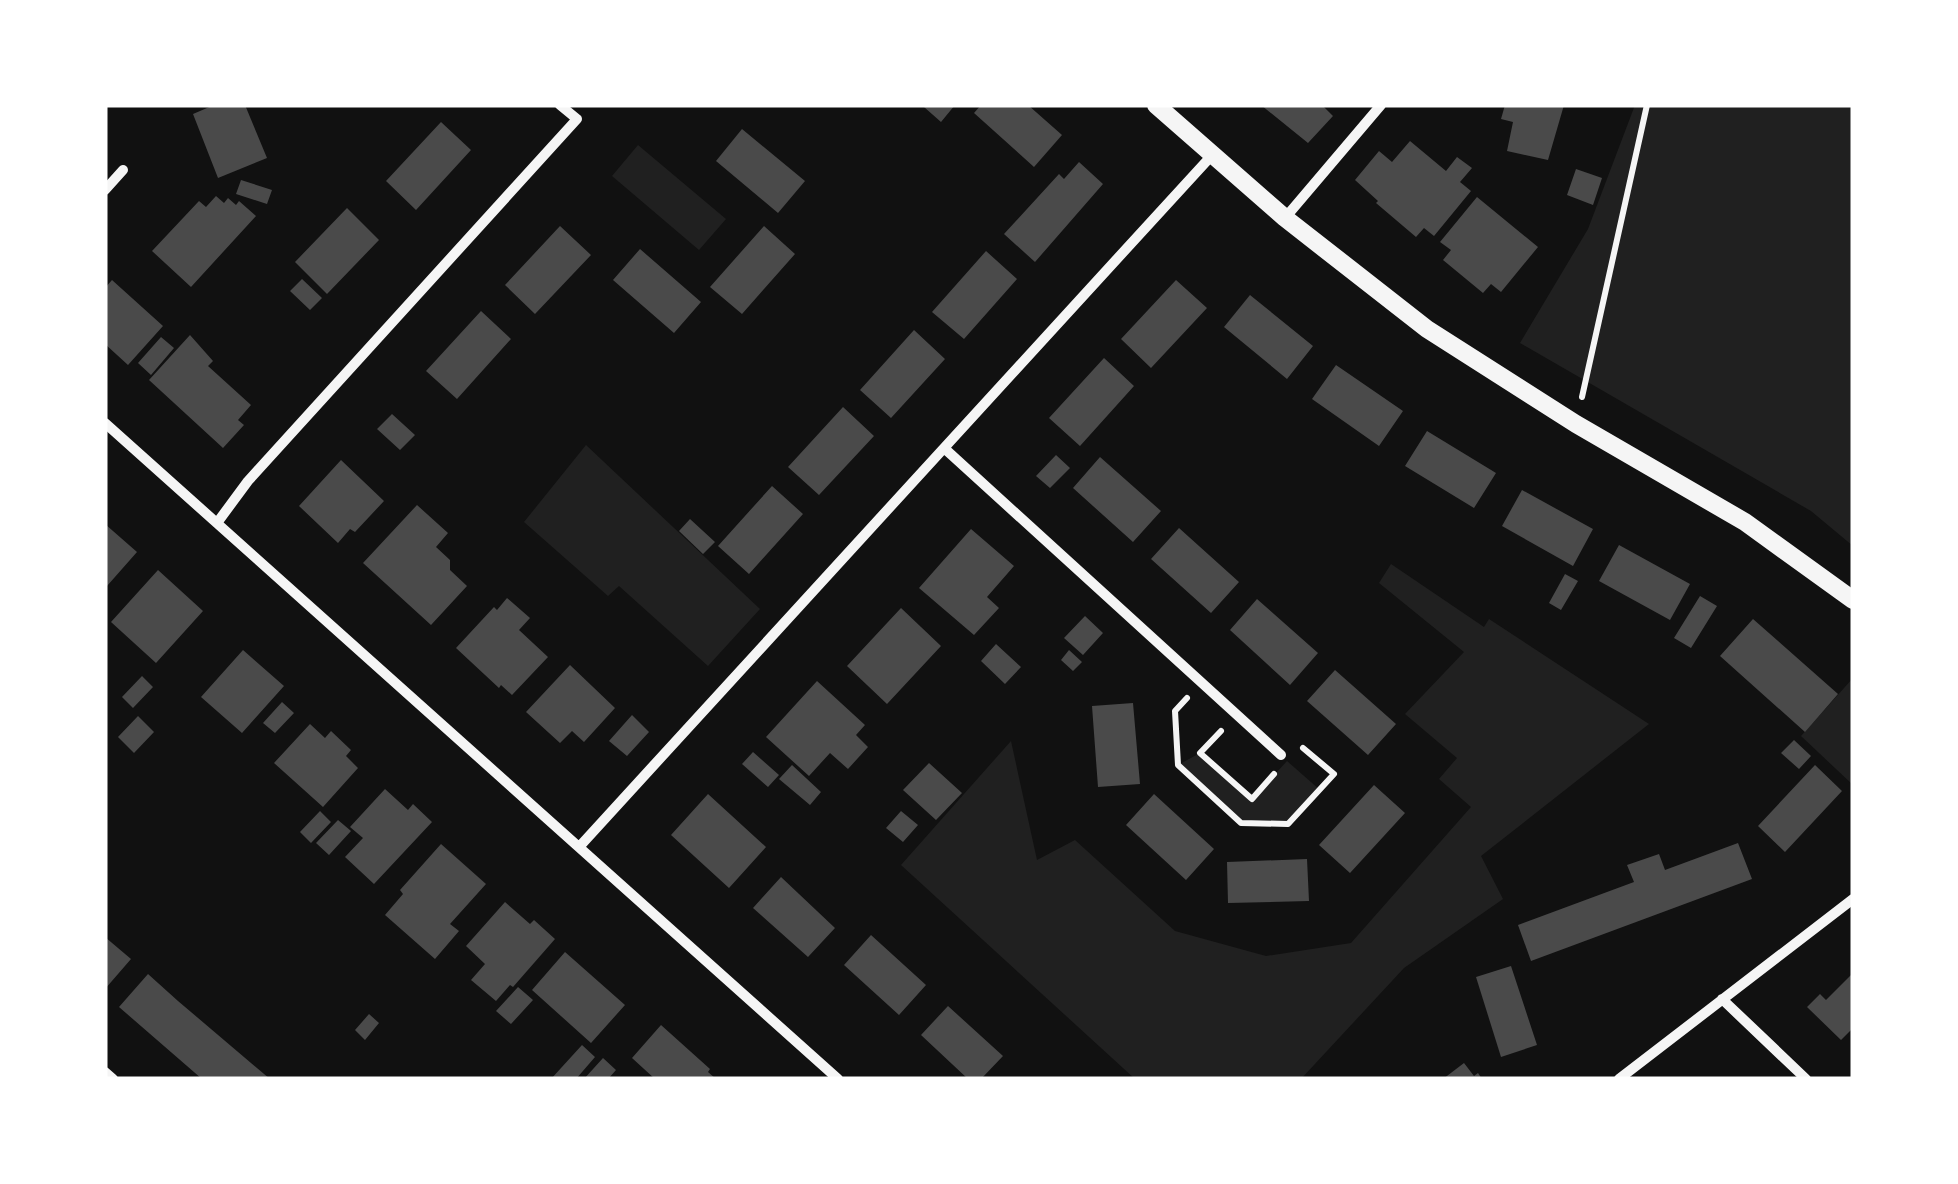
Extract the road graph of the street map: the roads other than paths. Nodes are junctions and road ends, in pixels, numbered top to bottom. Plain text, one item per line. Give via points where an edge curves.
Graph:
1 (560, 105) edge
2 (1156, 105) edge
3 (1380, 105) edge
4 (1212, 154) junction
5 (123, 170) dead end
6 (105, 190) edge
7 (1285, 218) junction
8 (105, 422) edge
9 (944, 448) junction
10 (218, 523) junction
11 (1853, 600) edge
12 (1284, 758) road end
13 (579, 848) junction
14 (1853, 899) edge
15 (1722, 999) junction
16 (105, 1072) edge
17 (114, 1079) edge
18 (838, 1079) edge
19 (1618, 1079) edge
20 (1806, 1079) edge

1 - 10 street via 576,119 248,481
2 - 4 street
3 - 7 street
4 - 7 street
4 - 9 street
5 - 6 street
7 - 11 street via 1427,329 1745,522
8 - 10 street
9 - 12 street
9 - 13 street
10 - 13 street
13 - 18 street
14 - 15 street
15 - 19 street
15 - 20 street
16 - 17 street

